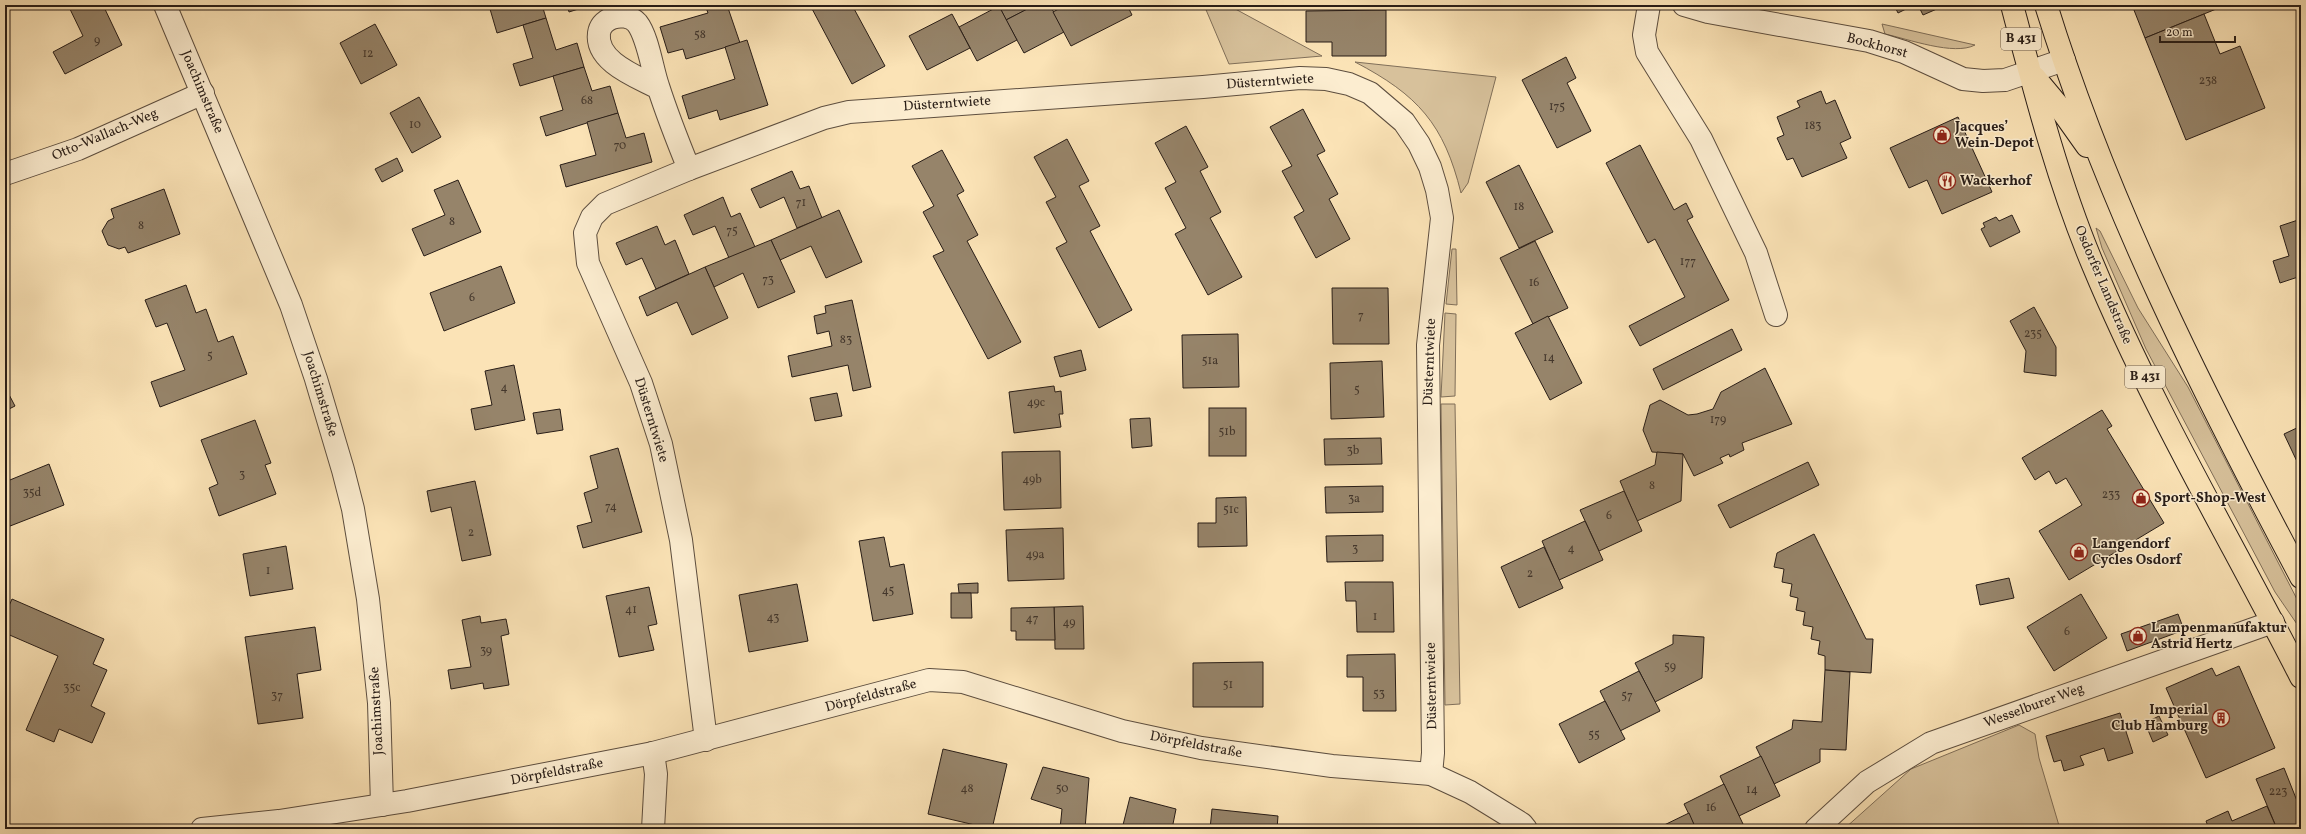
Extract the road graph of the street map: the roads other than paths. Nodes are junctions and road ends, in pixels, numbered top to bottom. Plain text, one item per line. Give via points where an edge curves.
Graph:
1 (165, 5) edge
2 (1649, 5) edge
3 (1684, 5) edge
4 (2012, 5) edge
5 (2046, 5) edge
6 (2064, 60) junction
7 (2030, 72) junction
8 (658, 88) dead end
9 (203, 93) junction
10 (689, 169) junction
11 (2104, 172) junction
12 (5, 174) edge
13 (1776, 315) dead end
14 (2301, 577) edge
15 (2273, 622) junction
16 (2301, 677) edge
17 (706, 740) junction
18 (653, 753) junction
19 (1431, 774) junction
20 (382, 805) junction
21 (202, 829) edge
22 (653, 829) edge
23 (1526, 829) edge
24 (1816, 829) edge

1 - 9 street, Joachimstraße
2 - 13 street via 1644,35 1647,52 1685,110 1704,146 1756,253
3 - 7 street, Bockhorst via 1769,24 1869,41 1904,52 1963,79 2005,80
4 - 7 main road, Osdorfer Landstraße / B 431
5 - 6 main road, B 431
6 - 7 street, Bockhorst
6 - 11 main road, B 431
7 - 11 main road via 2060,108
7 - 15 main road, Osdorfer Landstraße / B 431 via 2074,215 2116,319 2165,419
8 - 10 street
9 - 12 street, Otto-Wallach-Weg via 78,149
9 - 20 street, Joachimstraße via 291,305 316,379 353,508 368,599 379,703
10 - 17 street, Düsterntwiete via 605,204 592,217 585,233 588,263 641,383 661,444 681,540
10 - 19 street, Düsterntwiete via 824,118 874,109 1300,78 1326,79 1348,84 1370,93 1385,105 1404,122 1419,144 1430,166 1442,218 1428,345 1433,715
11 - 14 main road, B 431 via 2217,415
15 - 16 main road, Osdorfer Landstraße / B 431
15 - 24 street, Wesselburer Weg via 1931,744 1867,782
17 - 18 street, Dörpfeldstraße
17 - 19 street, Dörpfeldstraße via 929,680 946,679 1122,731 1201,748 1332,766
18 - 20 street, Dörpfeldstraße
18 - 22 street via 656,774
19 - 23 street, Dörpfeldstraße via 1470,792
20 - 21 street, Dörpfeldstraße via 279,821

